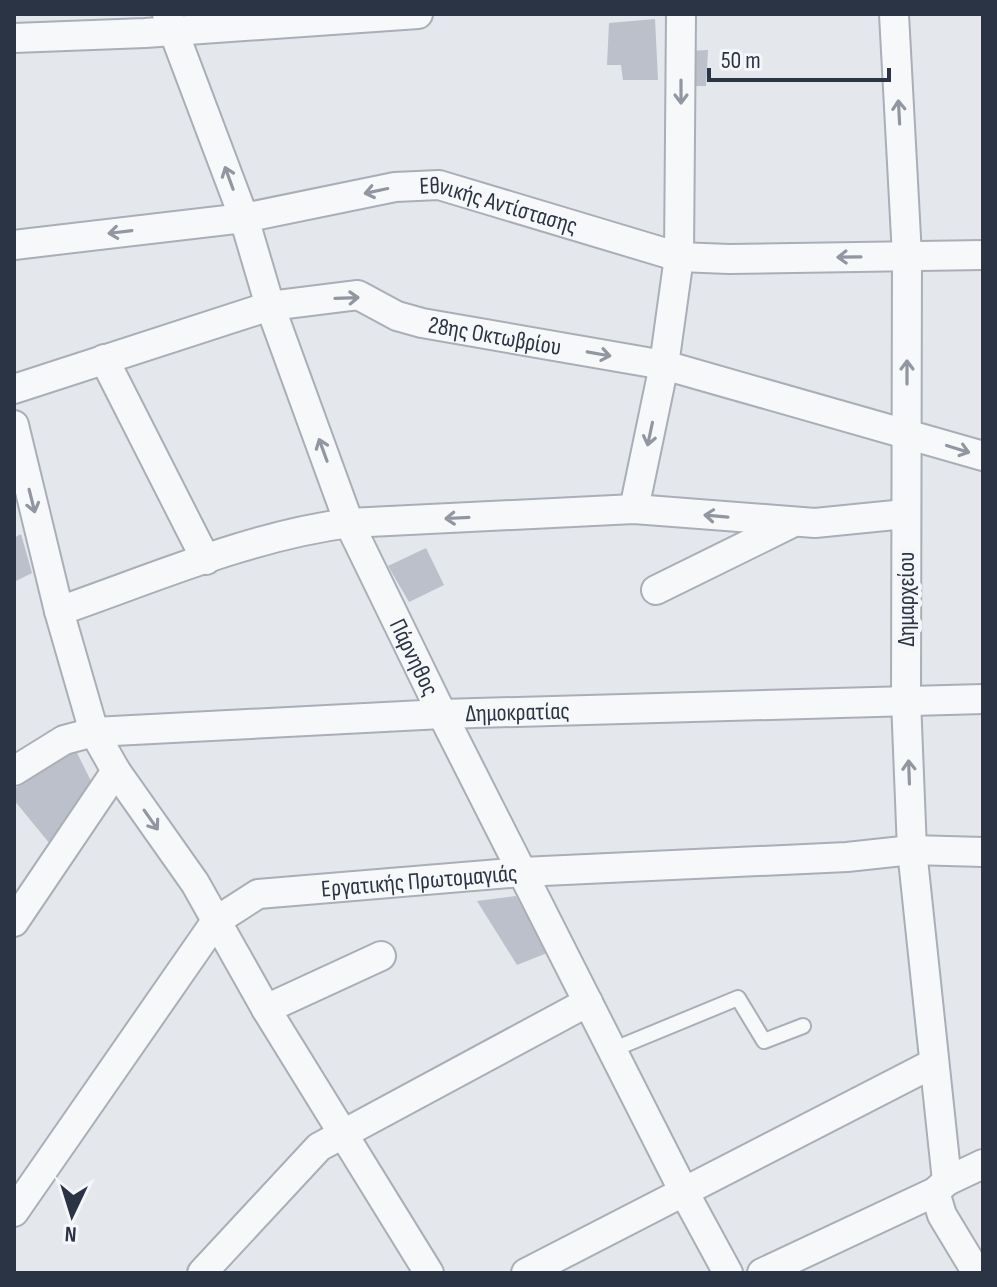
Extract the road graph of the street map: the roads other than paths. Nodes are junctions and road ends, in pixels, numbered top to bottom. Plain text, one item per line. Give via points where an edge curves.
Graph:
1 (418, 14) edge
2 (681, 14) edge
3 (894, 14) edge
4 (171, 22) edge
5 (14, 38) edge
6 (244, 218) junction
7 (14, 245) edge
8 (983, 255) edge
9 (907, 256) junction
10 (679, 257) junction
11 (270, 306) junction
12 (104, 359) junction
13 (664, 365) junction
14 (14, 389) edge
15 (14, 425) edge
16 (907, 433) junction
17 (983, 456) edge
18 (634, 509) junction
19 (905, 514) junction
20 (795, 522) junction
21 (349, 523) junction
22 (206, 560) junction
23 (656, 590) dead end
24 (59, 611) junction
25 (983, 699) edge
26 (906, 700) junction
27 (442, 714) junction
28 (94, 732) junction
29 (14, 771) edge
30 (116, 771) junction
31 (912, 850) junction
32 (983, 852) edge
33 (522, 872) junction
34 (216, 921) junction
35 (14, 922) edge
36 (381, 956) dead end
37 (588, 1002) junction
38 (266, 1009) junction
39 (803, 1026) dead end
40 (612, 1050) junction
41 (934, 1063) junction
42 (342, 1134) junction
43 (983, 1164) edge
44 (941, 1187) junction
45 (684, 1192) junction
46 (14, 1212) edge
47 (202, 1273) edge
48 (429, 1273) edge
49 (526, 1273) edge
50 (728, 1273) edge
51 (762, 1273) edge
52 (977, 1273) edge

1 - 4 street
2 -> 10 street
9 -> 3 street, Δημαρχείου
4 - 5 street
6 -> 4 street, Πάρνηθος
6 -> 7 street, Εθνικής Αντίστασης
10 -> 6 street, Εθνικής Αντίστασης via 439,185 395,187
6 - 11 street, Πάρνηθος
8 - 9 street, Εθνικής Αντίστασης
9 -> 10 street, Εθνικής Αντίστασης
16 -> 9 street, Δημαρχείου
10 - 13 street
11 - 12 street, 28ης Οκτωβρίου
11 -> 13 street, 28ης Οκτωβρίου via 358,295 422,323
21 -> 11 street, Πάρνηθος
12 - 14 street, 28ης Οκτωβρίου
12 - 22 street
13 - 16 street, 28ης Οκτωβρίου
13 -> 18 street
15 -> 24 street
16 -> 17 street, 28ης Οκτωβρίου
16 - 19 street, Δημαρχείου
20 -> 18 street
18 -> 21 street
19 - 20 street
19 - 26 street, Δημαρχείου
20 - 23 street
21 - 22 street via 309,528
21 - 27 street, Πάρνηθος
22 - 24 street
24 - 28 street
25 - 26 street, Δημοκρατίας
26 - 27 street, Δημοκρατίας
31 -> 26 street, Δημαρχείου
27 - 28 street, Δημοκρατίας
27 - 33 street, Πάρνηθος
28 - 29 street, Δημοκρατίας via 64,740
28 - 30 street
30 -> 34 street
30 - 35 street
31 - 32 street, Εργατικής Πρωτομαγιάς
31 - 33 street, Εργατικής Πρωτομαγιάς
31 - 41 street, Δημαρχείου
33 - 34 street, Εργατικής Πρωτομαγιάς via 258,894
33 - 37 street, Πάρνηθος
34 - 38 street
34 - 46 street, Εργατικής Πρωτομαγιάς
36 - 38 street
37 - 40 street, Πάρνηθος
37 - 42 street
38 - 42 street
39 - 40 lane via 764,1041 738,998
40 - 45 street, Πάρνηθος
41 - 44 street, Δημαρχείου
41 - 45 street
42 - 47 street via 319,1147
42 - 48 street
43 - 44 street
44 - 51 street
44 - 52 street, Δημαρχείου via 942,1215
45 - 49 street
45 - 50 street, Πάρνηθος

